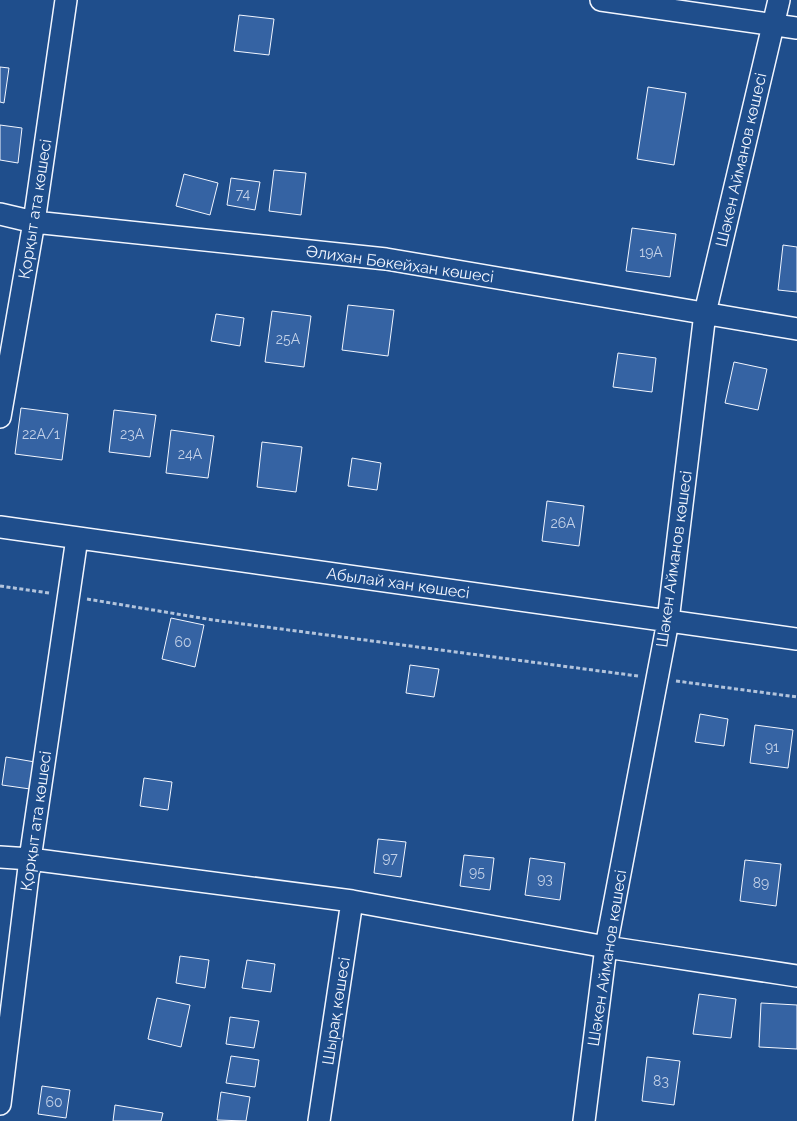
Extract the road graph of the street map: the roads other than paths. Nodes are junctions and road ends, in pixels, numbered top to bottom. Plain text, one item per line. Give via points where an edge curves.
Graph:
1 (66, 0) edge
2 (601, 0) edge
3 (779, 0) edge
4 (773, 25) junction
5 (797, 28) edge
6 (0, 214) edge
7 (34, 222) junction
8 (706, 313) junction
9 (797, 329) edge
10 (0, 417) edge
11 (0, 527) edge
12 (77, 538) junction
13 (668, 621) junction
14 (797, 640) edge
15 (0, 857) edge
16 (30, 859) junction
17 (352, 901) junction
18 (606, 947) junction
19 (797, 976) edge
20 (0, 1104) edge
21 (320, 1121) edge
22 (584, 1121) edge

1 - 7 street, Қорқыт ата көшесі
2 - 4 street
3 - 4 street, Шәкен Айманов көшесі
4 - 5 street
4 - 8 street, Шәкен Айманов көшесі
6 - 7 street, Әлихан Бөкейхан көшесі
7 - 8 street, Әлихан Бөкейхан көшесі via 386,259
7 - 10 street, Қорқыт ата көшесі
8 - 9 street, Әлихан Бөкейхан көшесі
8 - 13 street, Шәкен Айманов көшесі
11 - 12 street, Абылай хан көшесі
12 - 13 street, Абылай хан көшесі
12 - 16 street, Қорқыт ата көшесі
13 - 14 street, Абылай хан көшесі
13 - 18 street, Шәкен Айманов көшесі
15 - 16 street
16 - 17 street
16 - 20 street, Қорқыт ата көшесі
17 - 18 street
17 - 21 street, Шырақ көшесі
18 - 19 street
18 - 22 street, Шәкен Айманов көшесі

